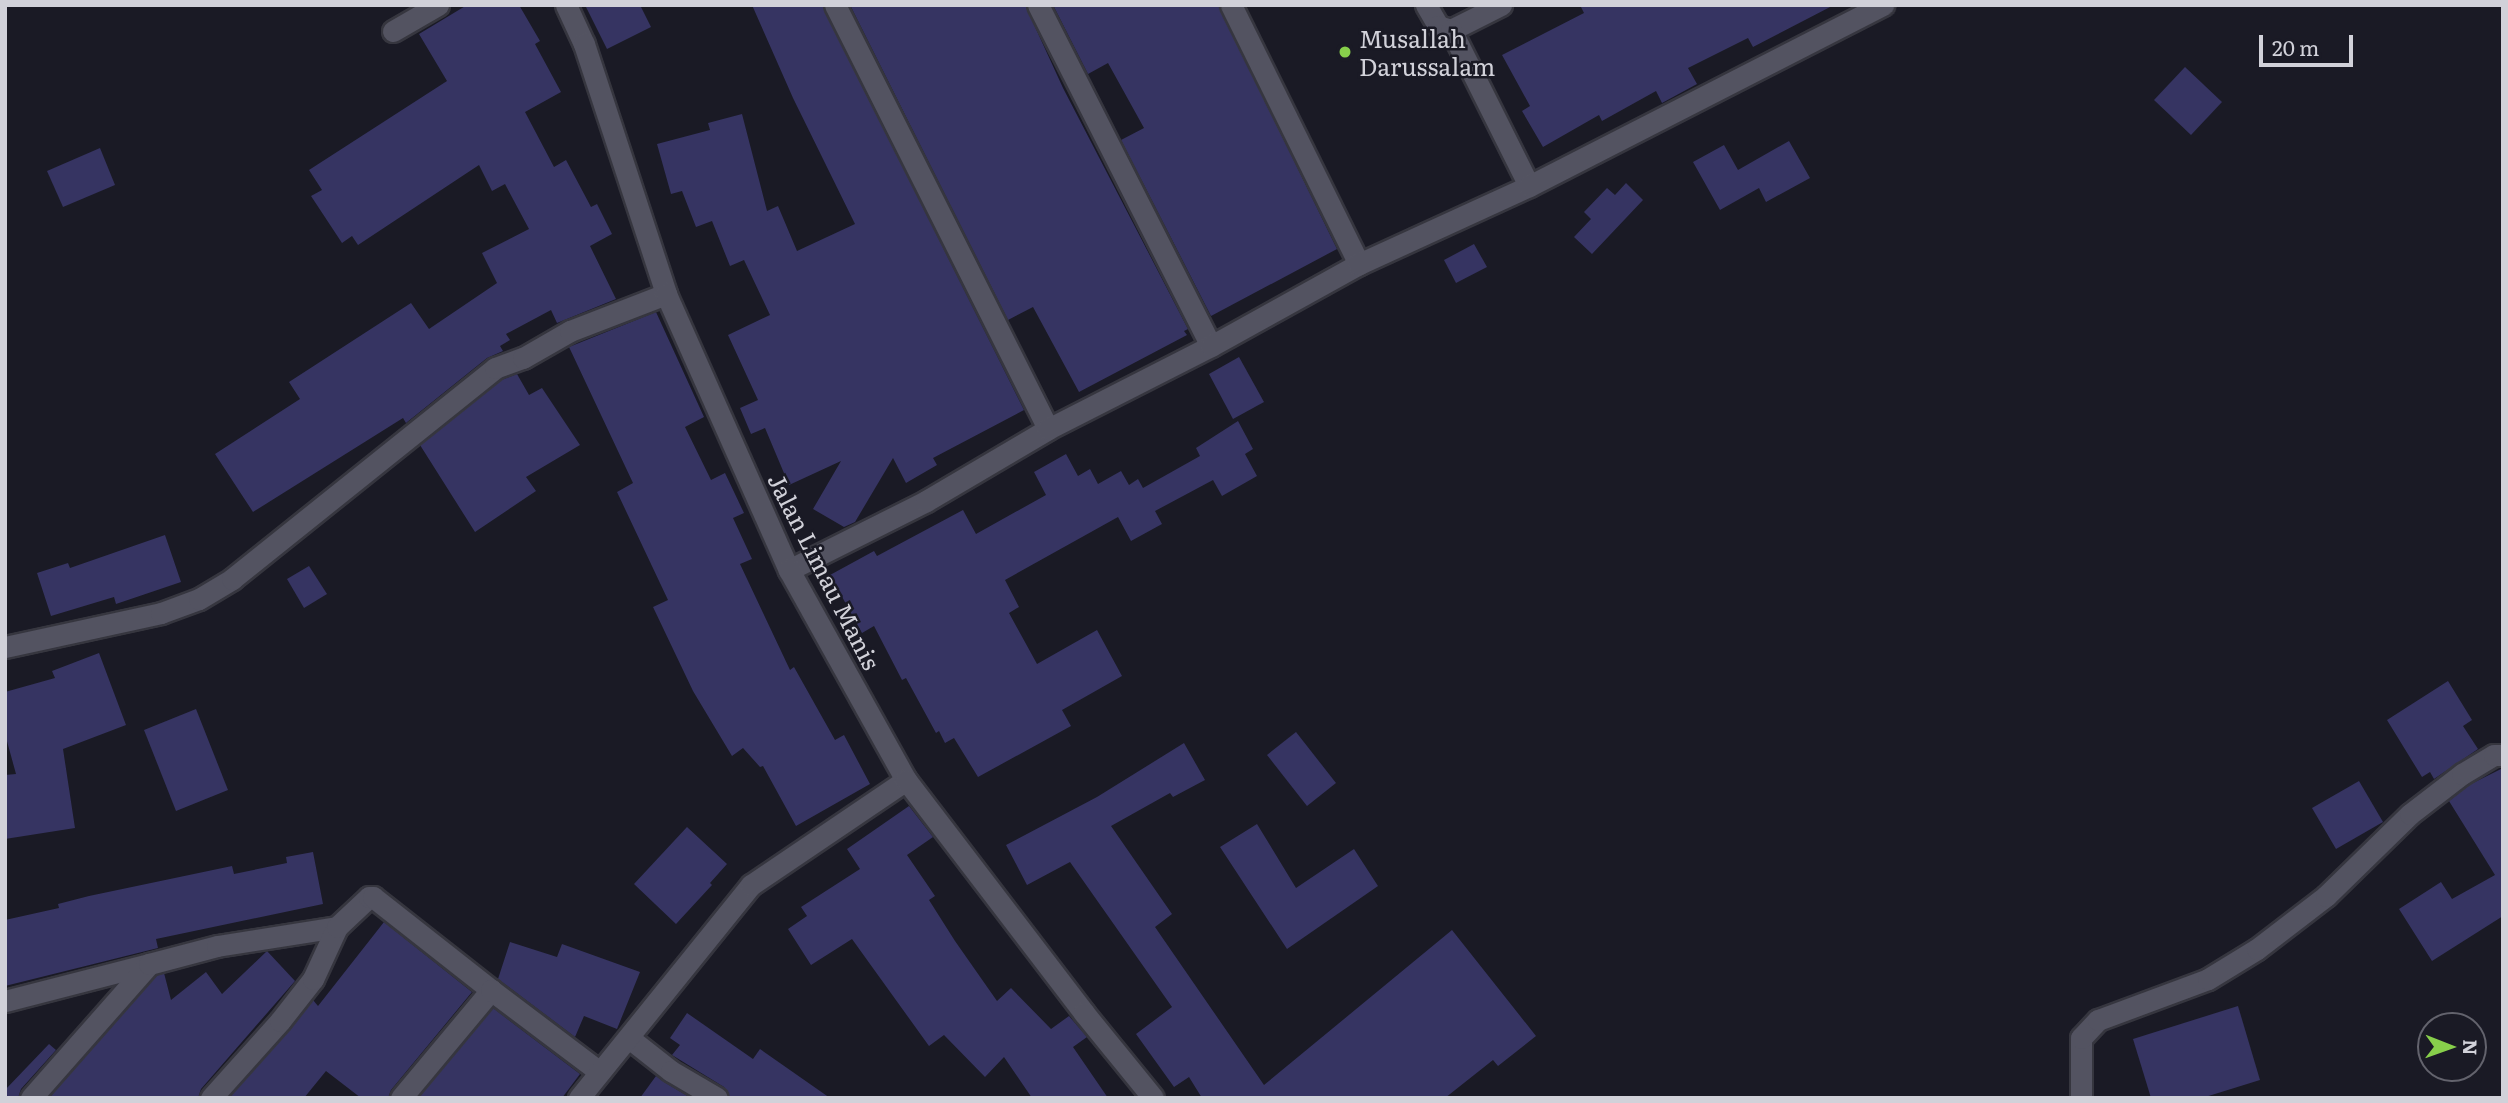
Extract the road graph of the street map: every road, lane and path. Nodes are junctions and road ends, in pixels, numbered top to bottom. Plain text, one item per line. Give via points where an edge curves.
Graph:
1 (438, 5) edge
2 (566, 5) edge
3 (835, 5) edge
4 (1038, 5) edge
5 (1231, 5) edge
6 (1426, 5) edge
7 (1502, 5) edge
8 (1883, 5) edge
9 (1451, 30) junction
10 (393, 31) dead end
11 (1529, 186) junction
12 (1359, 264) junction
13 (666, 294) junction
14 (1211, 346) junction
15 (1048, 429) junction
16 (789, 570) junction
17 (5, 647) edge
18 (2503, 755) edge
19 (906, 780) junction
20 (337, 927) junction
21 (149, 964) junction
22 (491, 990) junction
23 (5, 1001) edge
24 (629, 1038) junction
25 (600, 1072) junction
26 (31, 1098) edge
27 (211, 1098) edge
28 (401, 1098) edge
29 (579, 1098) edge
30 (717, 1098) edge
31 (1153, 1098) edge
32 (2081, 1098) edge

1 - 10 street
2 - 13 street, Jalan Limau Manis via 584,44
3 - 15 street
4 - 14 street
5 - 12 street
6 - 9 street via 1438,26
7 - 9 street
8 - 11 street
9 - 11 street
11 - 12 street
12 - 14 street
13 - 16 street, Jalan Limau Manis
13 - 17 street via 570,331 495,368 232,579 199,599
14 - 15 street
15 - 16 street via 926,501
16 - 19 street, Jalan Limau Manis
18 - 32 street via 2494,755 2462,774 2410,814 2326,896 2257,949 2208,979 2098,1020 2081,1038
19 - 24 street via 751,885
19 - 31 street, Jalan Limau Manis
20 - 21 street via 217,946
20 - 22 street via 373,897
20 - 27 street via 313,979
21 - 23 street
21 - 26 street
22 - 25 street
22 - 28 street
24 - 25 street
24 - 30 street via 671,1071
25 - 29 street

